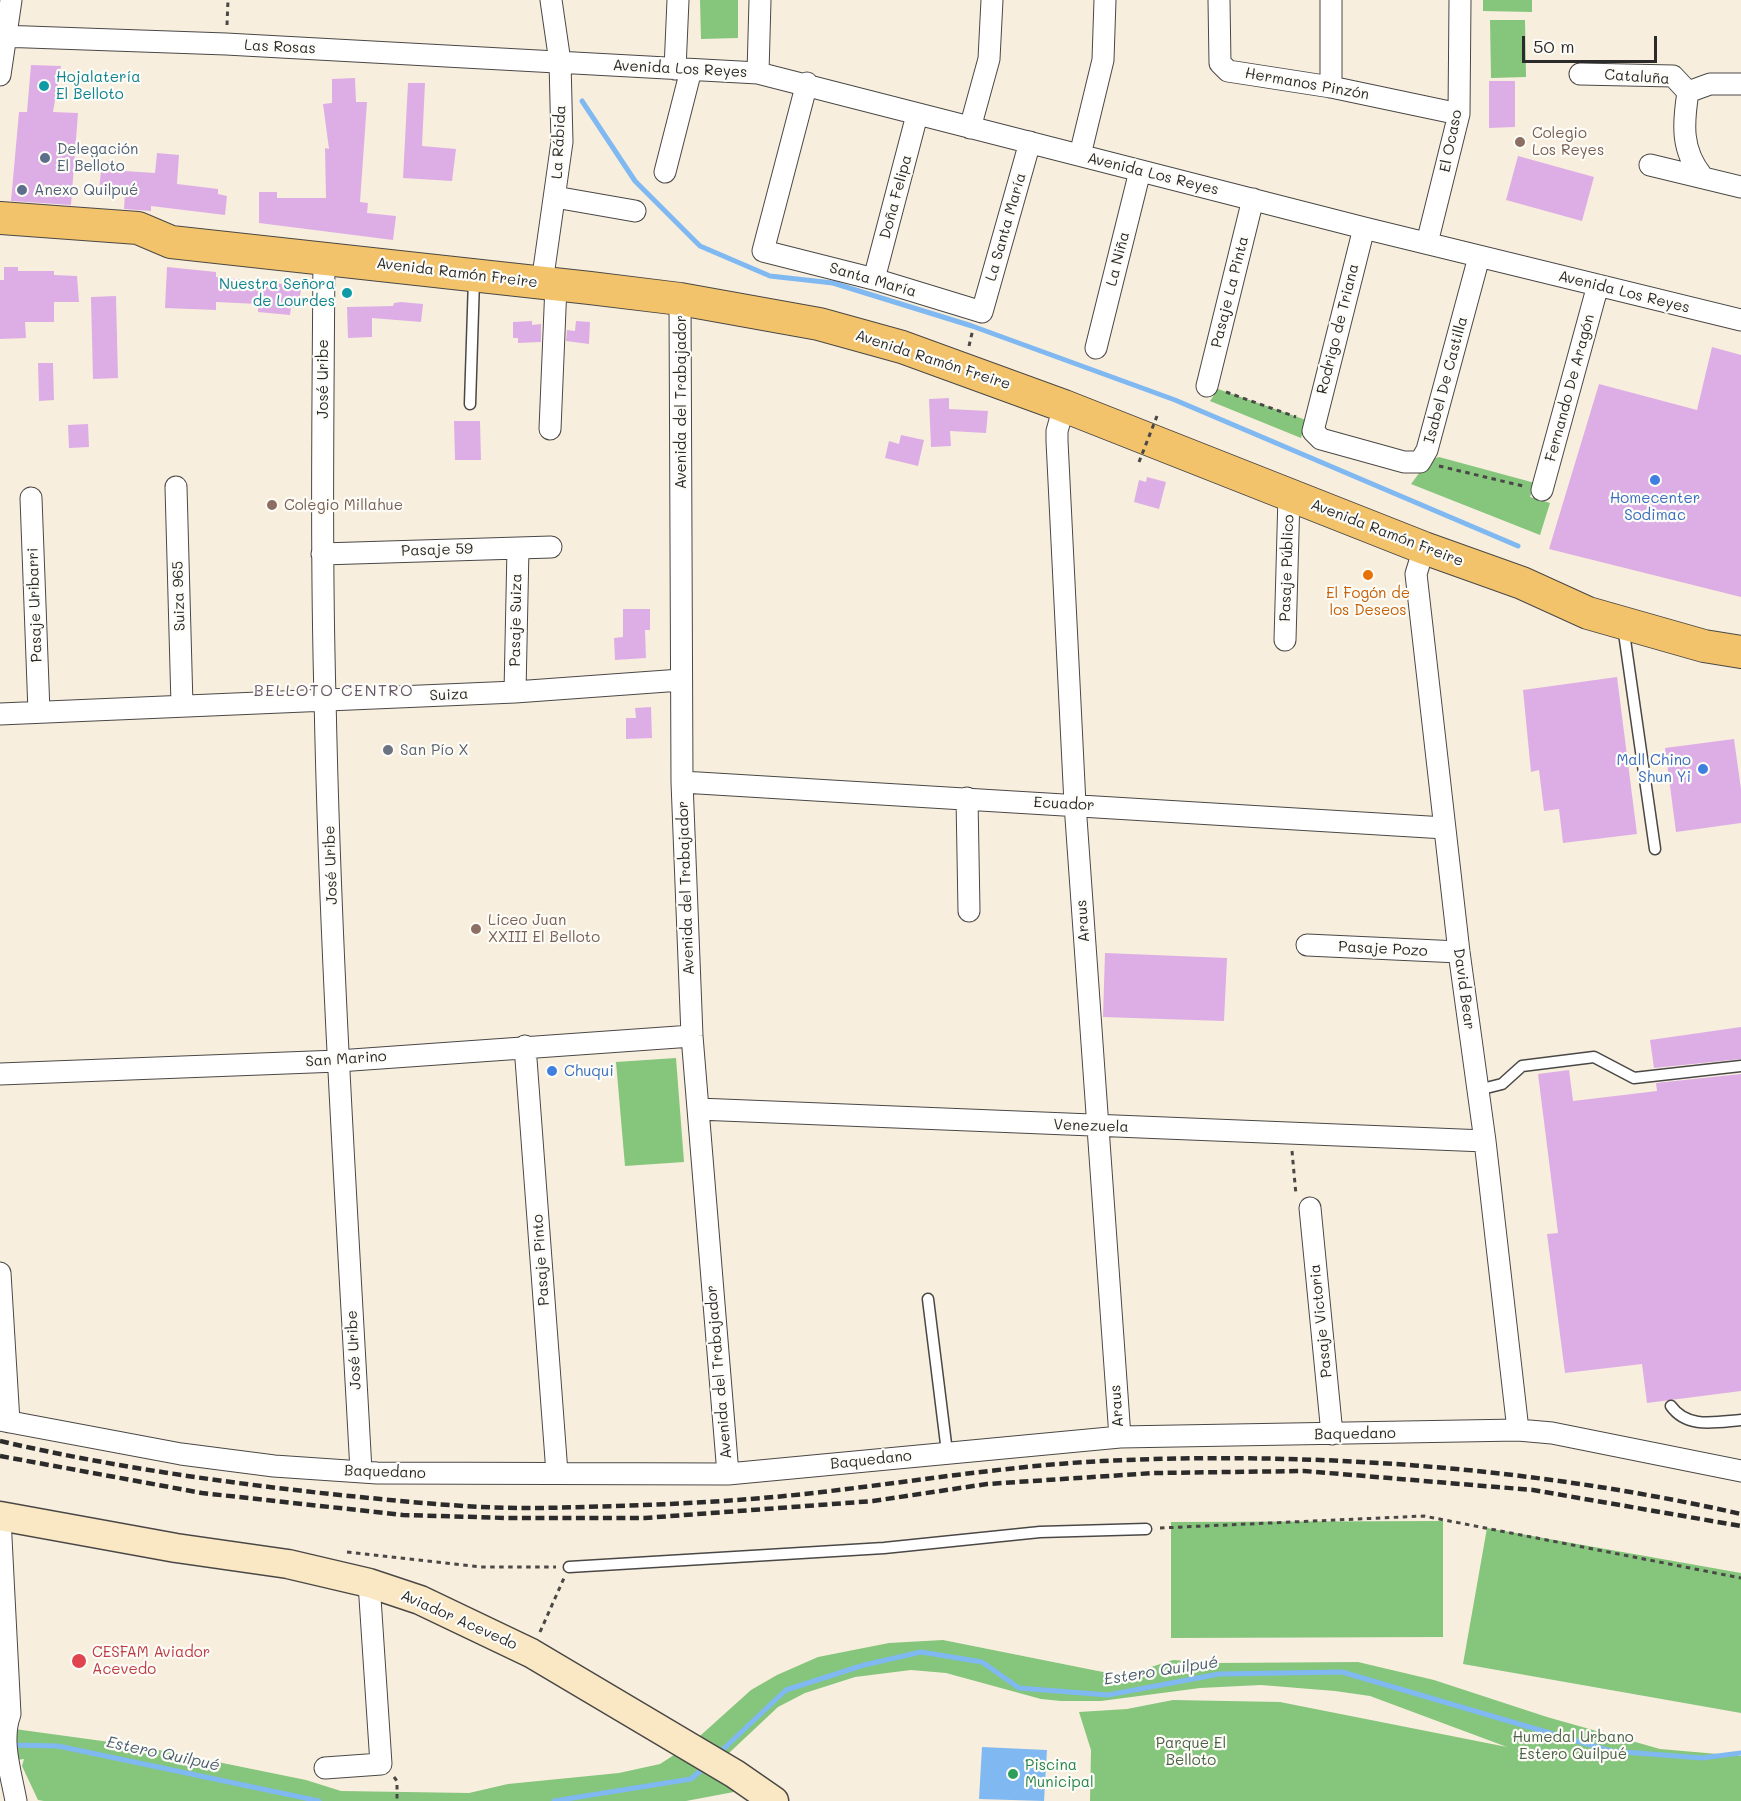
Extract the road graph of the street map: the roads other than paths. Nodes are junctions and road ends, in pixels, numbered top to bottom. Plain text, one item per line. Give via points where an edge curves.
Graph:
1 (10, 0) edge
2 (551, 0) edge
3 (678, 0) edge
4 (760, 0) edge
5 (992, 0) edge
6 (1106, 0) edge
7 (1219, 0) edge
8 (1331, 0) edge
9 (1460, 0) edge
10 (3, 36) edge
11 (560, 62) junction
12 (683, 70) junction
13 (759, 73) junction
14 (1580, 74) dead end
15 (0, 75) edge
16 (807, 83) junction
17 (1741, 84) edge
18 (1331, 87) junction
19 (1688, 92) junction
20 (1459, 114) junction
21 (918, 115) junction
22 (970, 128) junction
23 (1030, 142) junction
24 (1080, 155) junction
25 (1650, 165) dead end
26 (1140, 171) junction
27 (665, 172) dead end
28 (1702, 176) junction
29 (1741, 187) edge
30 (555, 197) junction
31 (1253, 199) junction
32 (635, 211) dead end
33 (0, 218) edge
34 (1364, 228) junction
35 (0, 240) edge
36 (171, 242) junction
37 (1427, 243) junction
38 (324, 257) junction
39 (1479, 257) junction
40 (474, 275) junction
41 (874, 279) junction
42 (549, 284) junction
43 (1599, 285) junction
44 (680, 299) junction
45 (979, 316) joint
46 (1741, 320) edge
47 (1096, 348) dead end
48 (1207, 386) road end
49 (470, 404) dead end
50 (1064, 406) junction
51 (1314, 428) joint
52 (550, 429) dead end
53 (176, 487) dead end
54 (1542, 490) road end
55 (1289, 495) junction
56 (31, 498) dead end
57 (551, 547) dead end
58 (518, 548) junction
59 (1424, 548) junction
60 (322, 554) junction
61 (1522, 584) junction
62 (1622, 623) junction
63 (1741, 631) edge
64 (1285, 640) dead end
65 (1741, 652) edge
66 (681, 680) junction
67 (515, 692) junction
68 (325, 700) junction
69 (182, 705) junction
70 (39, 712) junction
71 (0, 714) edge
72 (682, 782) junction
73 (967, 798) junction
74 (1076, 804) junction
75 (1445, 828) junction
76 (1655, 849) dead end
77 (969, 911) dead end
78 (1307, 945) dead end
79 (1459, 952) junction
80 (692, 1036) junction
81 (525, 1046) junction
82 (338, 1061) junction
83 (1741, 1066) edge
84 (0, 1074) edge
85 (1478, 1090) junction
86 (698, 1109) junction
87 (1096, 1127) junction
88 (1485, 1141) junction
89 (1310, 1208) road end
90 (0, 1274) edge
91 (928, 1299) dead end
92 (1671, 1406) dead end
93 (1741, 1420) edge
94 (4, 1421) edge
95 (1518, 1430) junction
96 (1332, 1434) junction
97 (1120, 1437) junction
98 (947, 1452) junction
99 (361, 1471) junction
100 (1741, 1471) edge
101 (557, 1473) junction
102 (728, 1474) junction
103 (0, 1517) edge
104 (1146, 1529) road end
105 (569, 1567) road end
106 (369, 1583) junction
107 (325, 1768) dead end
108 (15, 1801) edge
109 (774, 1801) edge

1 - 10 street
2 - 11 street, La Rábida
3 - 12 street
4 - 13 street
5 - 22 street via 989,59
6 - 24 street via 1103,60
7 - 18 street, Hermanos Pinzón via 1220,63 1228,71
8 - 18 street
9 - 20 street, El Ocaso
10 - 11 street, Las Rosas
10 - 15 street
11 - 12 street, Avenida Los Reyes
11 - 30 street, La Rábida via 562,142
12 - 13 street, Avenida Los Reyes
12 - 27 street
13 - 16 street, Avenida Los Reyes
14 - 19 street, Cataluña via 1673,76
16 - 21 street, Avenida Los Reyes
16 - 41 street, Santa María via 763,250
17 - 19 street via 1710,84
18 - 20 street, Hermanos Pinzón
19 - 28 street via 1683,128 1690,162
20 - 37 street, El Ocaso
21 - 22 street, Avenida Los Reyes
21 - 41 street, Doña Felipa
22 - 23 street, Avenida Los Reyes
23 - 24 street, Avenida Los Reyes
23 - 45 street, La Santa María
24 - 26 street, Avenida Los Reyes
25 - 28 street
26 - 31 street, Avenida Los Reyes
26 - 47 street, La Niña
28 - 29 street
30 - 32 street
30 - 42 street, La Rábida
31 - 34 street, Avenida Los Reyes
31 - 48 street, Pasaje La Pinta
33 - 36 main road, Avenida Ramón Freire via 138,228
34 - 37 street, Avenida Los Reyes
34 - 51 street, Rodrigo de Triana
35 - 36 main road, Avenida Ramón Freire via 138,248
36 - 38 main road, Avenida Ramón Freire
37 - 39 street, Avenida Los Reyes
38 - 40 main road, Avenida Ramón Freire
38 - 60 street, José Uribe
39 - 43 street, Avenida Los Reyes
39 - 51 street, Isabel De Castilla via 1427,450 1420,462 1404,462 1321,439
40 - 42 main road, Avenida Ramón Freire
40 - 49 lane
41 - 45 street, Santa María
42 - 44 main road, Avenida Ramón Freire
42 - 52 street, La Rábida
43 - 46 street, Avenida Los Reyes
43 - 54 street, Fernando De Aragón
44 - 50 main road, Avenida Ramón Freire via 819,324 902,347
44 - 66 street, Avenida del Trabajador
50 - 55 main road, Avenida Ramón Freire
50 - 74 street, Araus via 1057,441
53 - 69 street, Suiza 965
55 - 59 main road, Avenida Ramón Freire
55 - 64 street, Pasaje Público
56 - 70 street, Pasaje Uribarri
57 - 58 street, Pasaje 59
58 - 60 street, Pasaje 59
58 - 67 street, Pasaje Suiza
59 - 61 main road, Avenida Ramón Freire
59 - 75 street, David Bear via 1416,574
60 - 68 street, José Uribe
61 - 62 main road, Avenida Ramón Freire via 1588,613
61 - 63 main road, Avenida Ramón Freire via 1593,594
62 - 65 main road, Avenida Ramón Freire
62 - 76 lane
66 - 67 street, Suiza
66 - 72 street, Avenida del Trabajador
67 - 68 street, Suiza
68 - 69 street, Suiza
68 - 82 street, José Uribe
69 - 70 street, Suiza
70 - 71 street, Suiza
72 - 73 street, Ecuador
72 - 80 street, Avenida del Trabajador
73 - 74 street, Ecuador
73 - 77 street
74 - 75 street, Ecuador
74 - 87 street, Araus
75 - 79 street, David Bear
78 - 79 street, Pasaje Pozo
79 - 85 street, David Bear
80 - 81 street, San Marino
80 - 86 street, Avenida del Trabajador
81 - 82 street, San Marino
81 - 101 street, Pasaje Pinto
82 - 84 street, San Marino
82 - 99 street, José Uribe
83 - 85 lane via 1634,1078 1594,1057 1521,1066 1502,1084
85 - 88 street, David Bear
86 - 87 street, Venezuela
86 - 102 street, Avenida del Trabajador
87 - 88 street, Venezuela
87 - 97 street, Araus
88 - 95 street, David Bear
89 - 96 street, Pasaje Victoria
90 - 94 street
91 - 98 lane
92 - 93 lane via 1677,1415 1689,1420
94 - 99 street, Baquedano via 181,1454 274,1466
95 - 96 street, Baquedano
95 - 100 street, Baquedano via 1552,1433
96 - 97 street, Baquedano
97 - 98 street, Baquedano
98 - 102 street, Baquedano
99 - 101 street, Baquedano
101 - 102 street, Baquedano
103 - 106 main road, Aviador Acevedo via 288,1564
103 - 108 street via 10,1714 5,1726
104 - 105 lane via 1040,1532 884,1548
106 - 107 street via 381,1764
106 - 109 main road, Aviador Acevedo via 420,1600 531,1653

